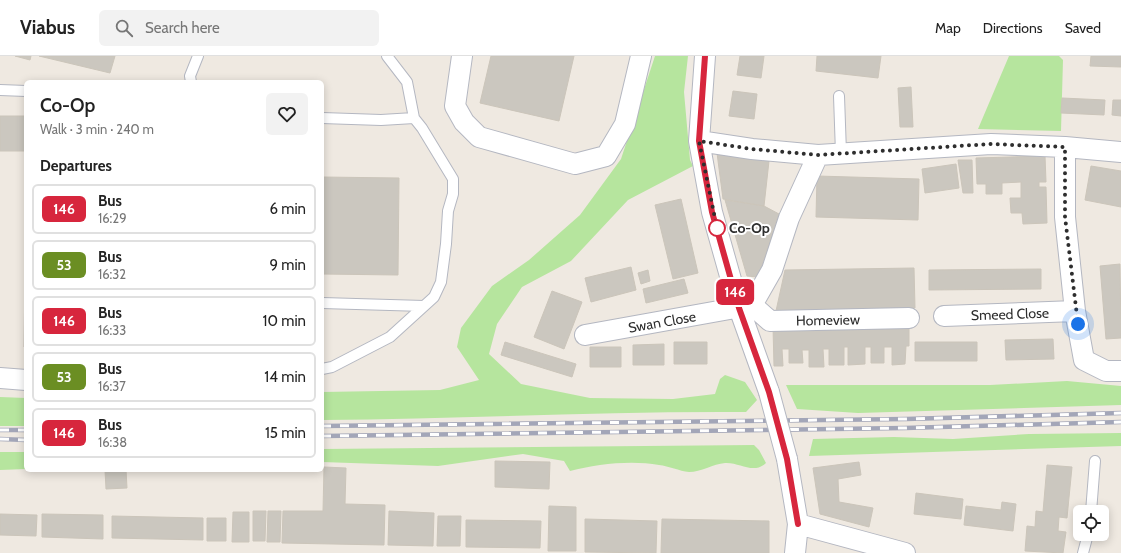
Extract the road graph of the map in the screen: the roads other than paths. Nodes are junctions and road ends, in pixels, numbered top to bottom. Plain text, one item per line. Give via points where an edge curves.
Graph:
1 (198, 56) edge
2 (387, 56) edge
3 (462, 56) edge
4 (640, 56) edge
5 (705, 56) edge
6 (191, 80) edge
7 (0, 90) edge
8 (24, 91) edge
9 (839, 96) dead end
10 (324, 118) edge
11 (414, 118) junction
12 (699, 141) junction
13 (1065, 147) junction
14 (1121, 152) edge
15 (841, 153) junction
16 (818, 155) junction
17 (324, 303) edge
18 (424, 306) junction
19 (745, 307) junction
20 (1075, 311) junction
21 (944, 316) dead end
22 (909, 318) dead end
23 (585, 335) dead end
24 (324, 369) edge
25 (1121, 371) edge
26 (0, 378) edge
27 (24, 380) edge
28 (1095, 461) dead end
29 (1092, 505) edge
30 (798, 524) junction
31 (1086, 541) edge
32 (795, 553) edge
33 (906, 553) edge
34 (1083, 553) edge

1 - 6 lane
2 - 11 lane via 407,82
3 - 4 street via 455,106 464,122 479,137 575,164 606,156 625,124
5 - 12 street
7 - 8 lane
9 - 15 lane
10 - 11 lane
11 - 18 lane via 453,179 441,282 434,297
12 - 16 street
12 - 19 street via 712,212
13 - 14 street
13 - 15 street via 990,144
13 - 20 street via 1065,217
15 - 16 street
16 - 19 street via 789,218 772,270
17 - 18 lane
18 - 24 lane via 390,338
19 - 22 street, Homeview via 770,321
19 - 23 street, Swan Close
19 - 30 street, bridge via 787,459
20 - 21 street, Smeed Close
20 - 25 street via 1084,360 1106,371
26 - 27 street
28 - 29 lane
30 - 32 street
30 - 33 street
31 - 34 lane

